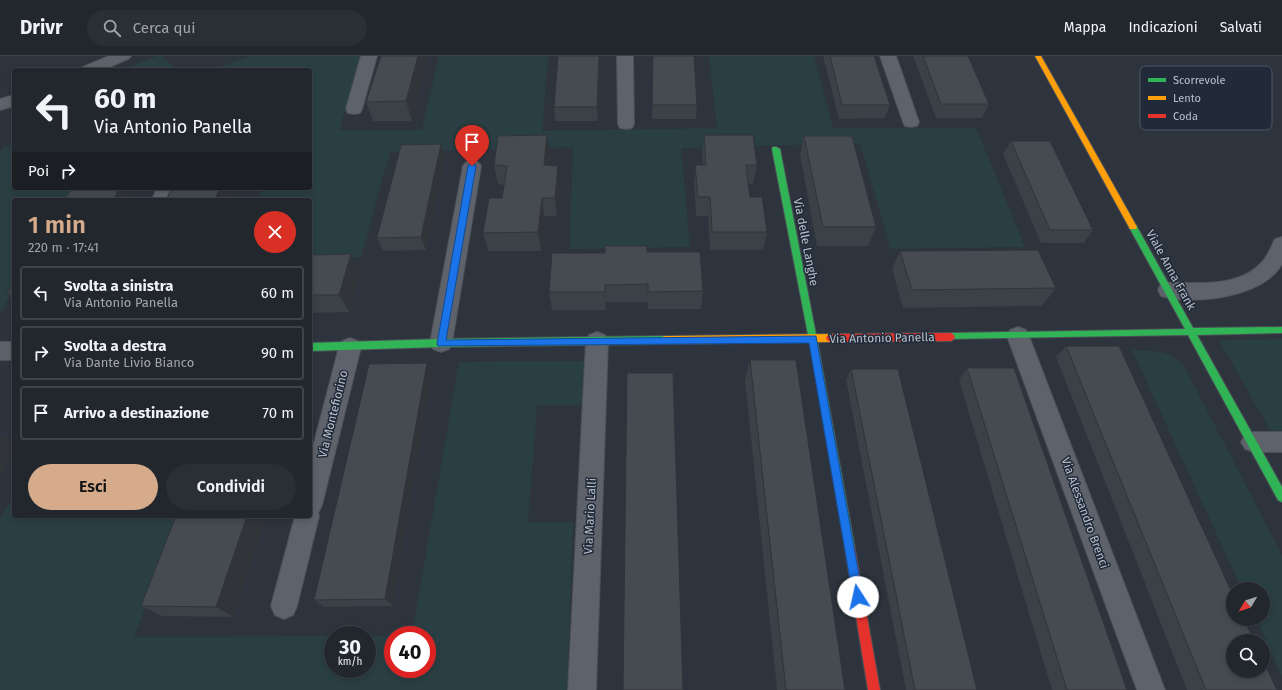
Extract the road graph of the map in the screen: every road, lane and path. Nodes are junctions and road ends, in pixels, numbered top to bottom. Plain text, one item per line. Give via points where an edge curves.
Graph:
1 (123, 56) edge
2 (369, 56) edge
3 (625, 56) edge
4 (888, 56) edge
5 (1038, 56) edge
6 (94, 68) edge
7 (12, 101) edge
8 (0, 105) edge
9 (354, 109) dead end
10 (911, 122) dead end
11 (626, 124) dead end
12 (776, 149) dead end
13 (472, 166) dead end
14 (1282, 244) edge
15 (1168, 290) junction
16 (1190, 330) junction
17 (1282, 330) edge
18 (1018, 336) junction
19 (813, 339) junction
20 (597, 341) junction
21 (441, 344) junction
22 (312, 347) edge
23 (350, 347) junction
24 (0, 351) edge
25 (12, 351) edge
26 (1253, 442) junction
27 (1282, 442) edge
28 (312, 497) edge
29 (1282, 497) edge
30 (306, 518) edge
31 (284, 606) dead end
32 (582, 690) edge
33 (874, 690) edge
34 (1151, 690) edge

1 - 6 street
2 - 9 street
3 - 11 street
4 - 10 street
5 - 15 street, Viale Anna Frank
7 - 8 street
12 - 19 street, Via delle Langhe
13 - 21 street
14 - 15 street via 1268,270 1249,282 1220,290
15 - 16 street, Viale Anna Frank
16 - 17 street, Via Antonio Panella
16 - 18 street, Via Antonio Panella
16 - 26 street, Viale Anna Frank
18 - 19 street, Via Antonio Panella
18 - 34 street, Via Alessandro Brenci
19 - 20 street, Via Antonio Panella
19 - 33 street, Via delle Langhe
20 - 21 street, Via Antonio Panella
20 - 32 street, Via Mario Lalli
21 - 23 street, Via Antonio Panella
22 - 23 street, Via Antonio Panella
23 - 28 street, Via Montefiorino
24 - 25 street
26 - 27 street
26 - 29 street, Viale Anna Frank
30 - 31 street

